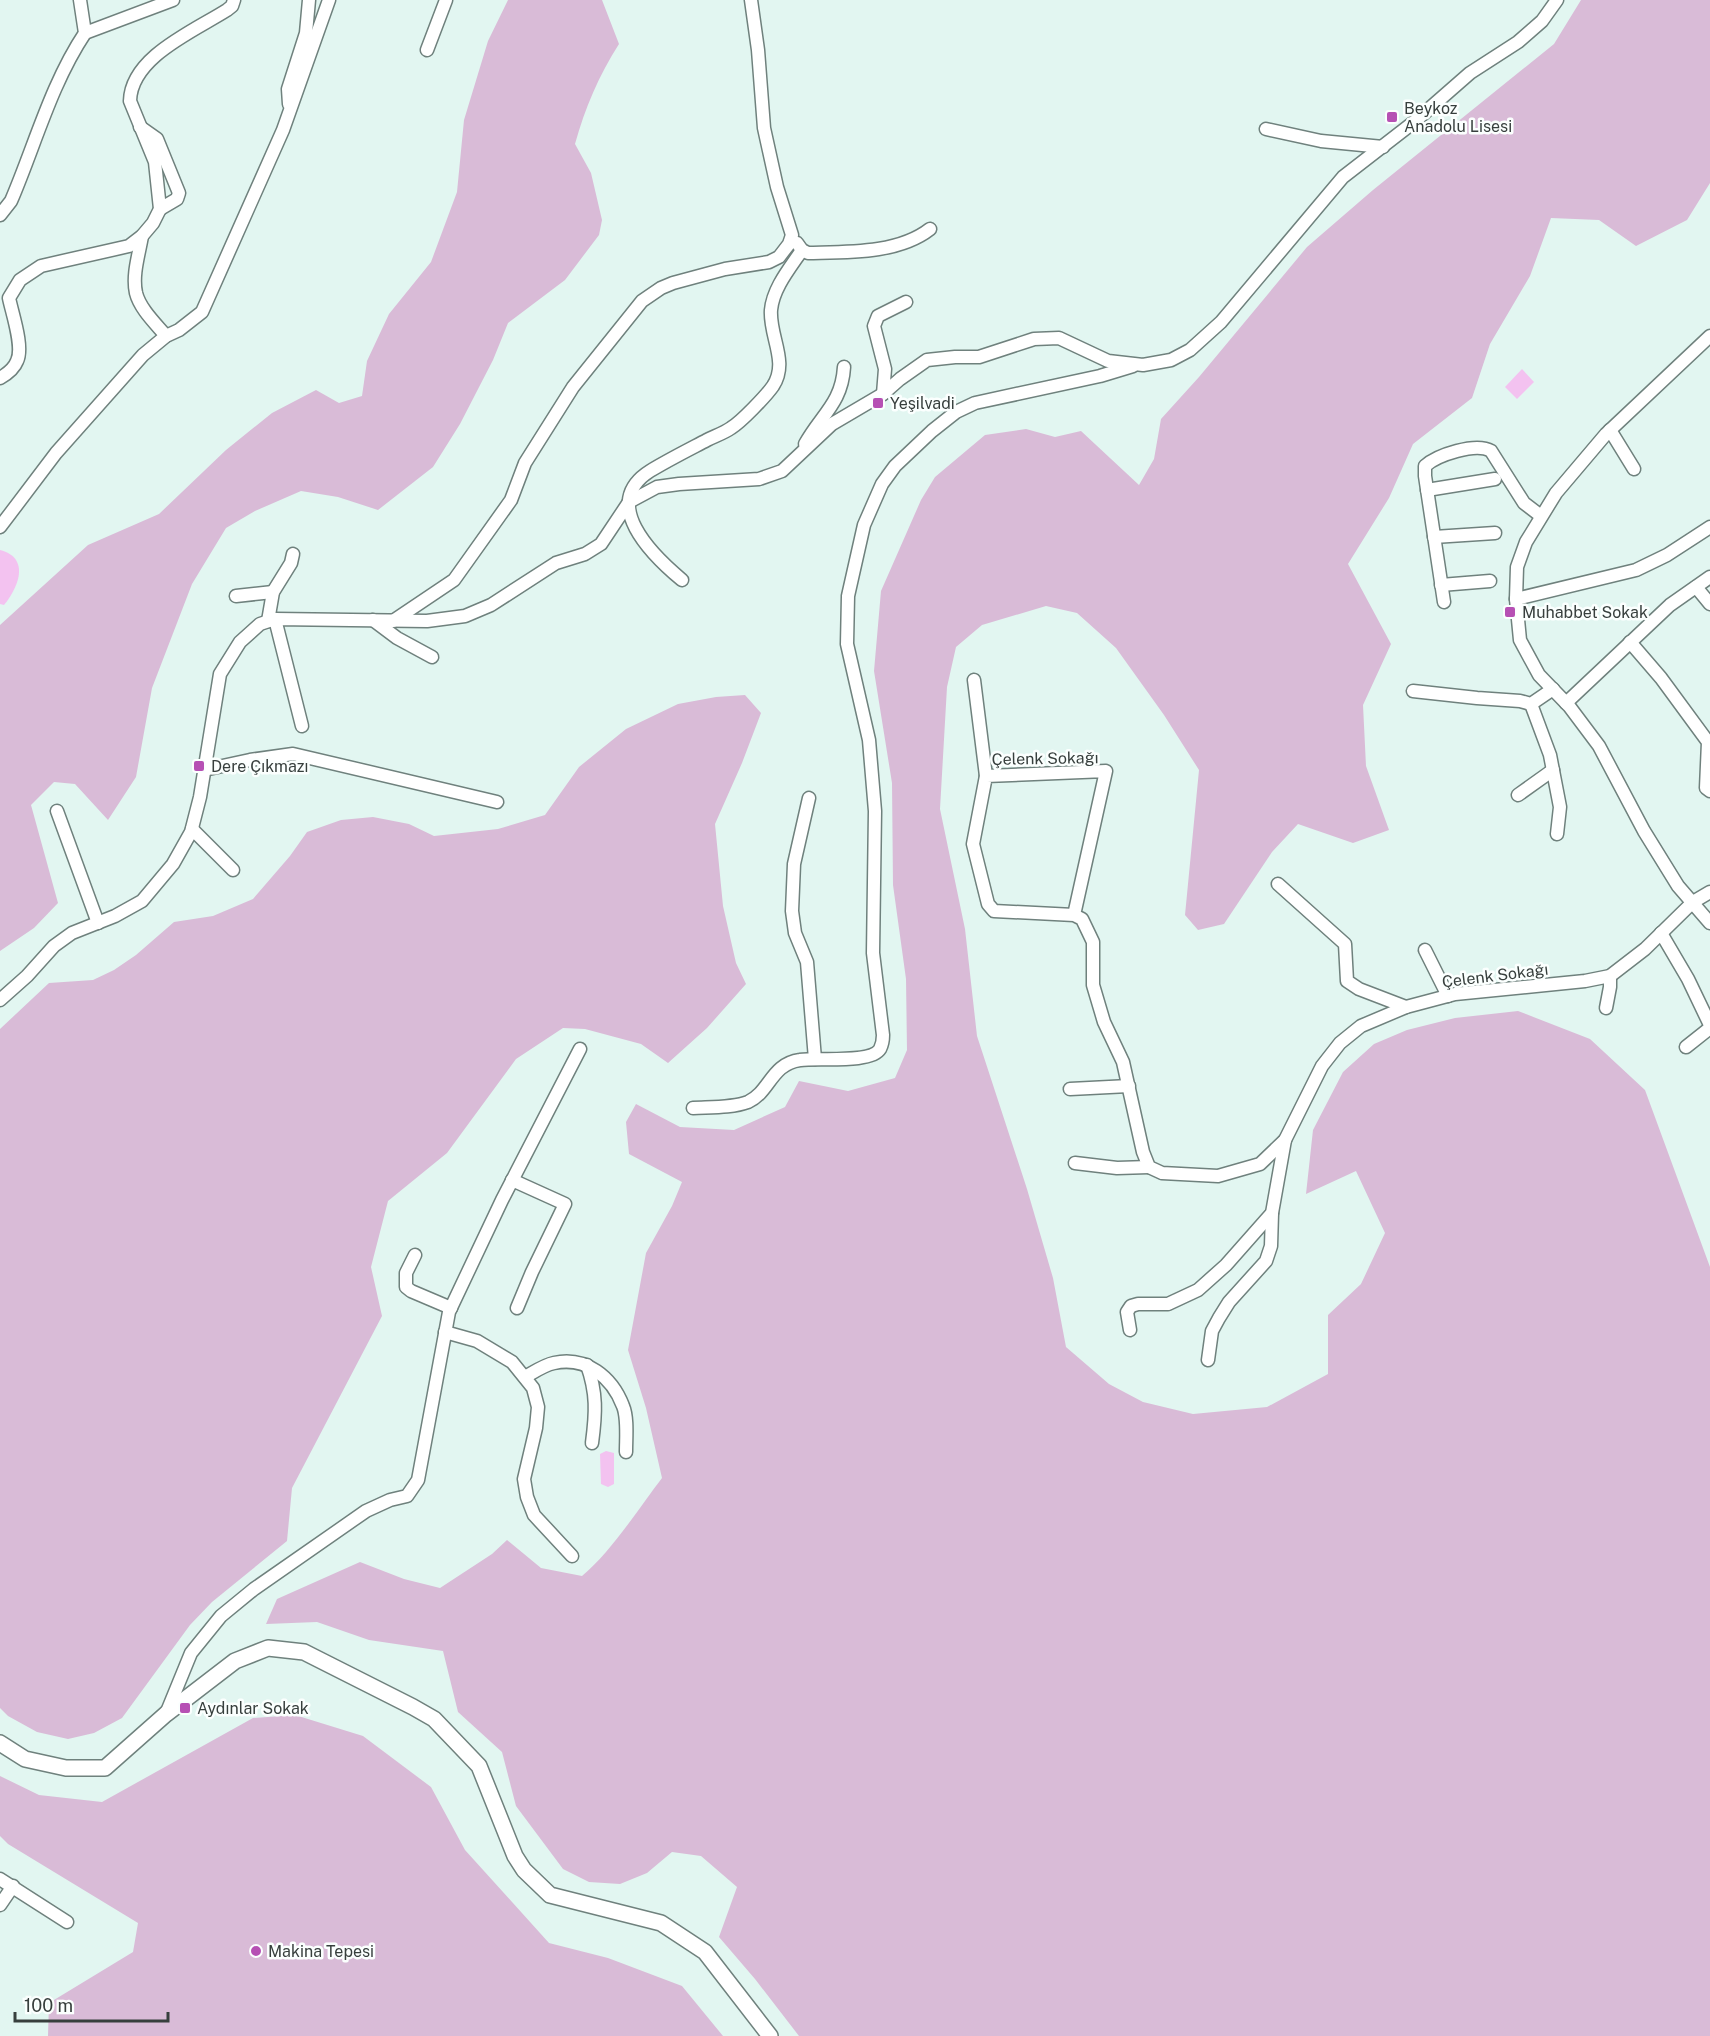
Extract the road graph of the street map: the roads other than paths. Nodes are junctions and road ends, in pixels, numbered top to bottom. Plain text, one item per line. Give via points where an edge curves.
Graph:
1 (80, 0) edge
2 (173, 0) edge
3 (234, 0) edge
4 (309, 0) edge
5 (329, 0) edge
6 (446, 0) edge
7 (751, 0) edge
8 (1557, 0) edge
9 (85, 33) junction
10 (427, 50) dead end
11 (290, 112) junction
12 (140, 127) junction
13 (1266, 129) dead end
14 (1383, 147) junction
15 (160, 209) junction
16 (0, 215) edge
17 (930, 229) dead end
18 (792, 235) junction
19 (142, 236) junction
20 (802, 250) junction
21 (906, 302) dead end
22 (166, 336) junction
23 (1710, 336) edge
24 (1137, 364) junction
25 (844, 367) dead end
26 (0, 378) edge
27 (883, 394) junction
28 (1610, 430) junction
29 (798, 456) junction
30 (1634, 468) dead end
31 (1495, 479) dead end
32 (1426, 490) junction
33 (629, 502) junction
34 (1541, 516) junction
35 (0, 527) edge
36 (1710, 527) edge
37 (1495, 533) dead end
38 (1434, 537) junction
39 (293, 554) dead end
40 (1710, 577) edge
41 (682, 580) dead end
42 (1490, 581) dead end
43 (1441, 585) junction
44 (1696, 587) junction
45 (273, 592) junction
46 (236, 596) dead end
47 (1516, 598) junction
48 (1444, 602) dead end
49 (1710, 604) edge
50 (272, 620) junction
51 (374, 620) junction
52 (393, 621) junction
53 (1630, 642) junction
54 (432, 657) dead end
55 (974, 680) dead end
56 (1552, 689) junction
57 (1413, 691) dead end
58 (1566, 703) junction
59 (1531, 704) junction
60 (302, 726) dead end
61 (204, 770) junction
62 (1553, 770) junction
63 (986, 776) junction
64 (1710, 791) edge
65 (1518, 795) dead end
66 (809, 798) dead end
67 (497, 802) dead end
68 (57, 811) dead end
69 (192, 829) junction
70 (1557, 834) dead end
71 (233, 870) dead end
72 (1278, 884) dead end
73 (1710, 892) edge
74 (1693, 902) junction
75 (1074, 915) junction
76 (98, 923) junction
77 (1710, 923) edge
78 (1661, 933) junction
79 (1425, 950) dead end
80 (1610, 976) junction
81 (1448, 996) junction
82 (0, 1000) edge
83 (1406, 1007) junction
84 (1606, 1008) dead end
85 (1710, 1027) edge
86 (1686, 1047) dead end
87 (580, 1049) dead end
88 (815, 1059) junction
89 (1129, 1086) junction
90 (1070, 1089) dead end
91 (693, 1108) dead end
92 (1285, 1140) junction
93 (1076, 1162) dead end
94 (1149, 1167) junction
95 (512, 1180) junction
96 (1272, 1213) junction
97 (415, 1255) dead end
98 (451, 1308) junction
99 (516, 1308) dead end
100 (1130, 1330) dead end
101 (445, 1332) junction
102 (1209, 1360) dead end
103 (587, 1365) junction
104 (525, 1377) junction
105 (592, 1443) dead end
106 (626, 1452) dead end
107 (572, 1556) dead end
108 (166, 1714) junction
109 (0, 1743) edge
110 (0, 1879) edge
111 (13, 1886) junction
112 (0, 1905) edge
113 (67, 1922) dead end
114 (770, 2036) edge

1 - 9 street
2 - 9 street
3 - 12 street via 227,10 144,65 130,93
4 - 11 street via 306,33 288,89
5 - 11 street
6 - 10 street
7 - 18 street via 764,128
8 - 14 street via 1542,21 1518,42 1470,73
9 - 16 street via 53,92 11,201
11 - 22 street via 202,312
12 - 15 street via 155,162
12 - 15 street via 157,139 179,193 177,200
13 - 14 street via 1321,141
14 - 24 street via 1343,177 1221,322 1190,350 1171,360
15 - 19 street
17 - 20 street via 913,241 856,252
18 - 20 street
18 - 52 street via 779,257 769,262 673,283 642,301 573,387 525,463 511,500 454,580
19 - 22 street via 135,273 136,293
19 - 26 street via 129,246 41,266 20,280 9,298 19,356
20 - 33 street via 773,301 771,312 780,370 772,388 732,428 649,472 634,484
21 - 27 street via 878,316 874,326 885,369
22 - 35 street via 142,356 56,453
23 - 28 street
24 - 27 street via 1108,361 1059,338 1034,339 979,357 927,360
24 - 88 street via 1100,376 975,403 932,431 882,483 864,525 848,596 847,644 869,740 874,799 873,953 883,1035 874,1054
25 - 29 street via 834,404 815,426
27 - 29 street via 832,424
28 - 30 street
28 - 34 street
29 - 33 street via 782,471 759,479 657,487
31 - 32 street
32 - 34 street via 1425,466 1432,459 1484,447 1491,451 1524,503
32 - 38 street
33 - 41 street via 630,519 643,541
33 - 52 street via 601,544 556,563 491,605 465,616
34 - 47 street via 1517,567
36 - 47 street via 1636,570
37 - 38 street
38 - 43 street
39 - 45 street
40 - 44 street
42 - 43 street
43 - 48 street
44 - 49 street
44 - 53 street
45 - 46 street
45 - 50 street
47 - 56 street via 1520,640 1539,675
50 - 51 street
50 - 60 street
50 - 61 street via 260,624 240,642 220,674
51 - 52 street
51 - 54 street
53 - 58 street
53 - 64 street via 1708,742 1706,788
55 - 63 street, Çelenk Sokağı
56 - 58 street
56 - 59 street
57 - 59 street
58 - 74 street via 1599,746 1644,831 1678,886
59 - 62 street
61 - 67 street via 292,754
61 - 69 street
62 - 65 street
62 - 70 street via 1560,807
63 - 75 street, Çelenk Sokağı via 973,844 988,904 994,911
63 - 75 street, Çelenk Sokağı via 1106,771
66 - 88 street via 794,864 792,911 795,933 807,962
68 - 76 street
69 - 71 street
69 - 76 street via 173,864 142,901
72 - 83 street via 1346,945 1347,981
73 - 74 street, Çelenk Sokağı
74 - 77 street
74 - 78 street, Çelenk Sokağı
75 - 89 street via 1083,919 1093,942 1093,985
76 - 82 street via 72,933 54,946
78 - 80 street, Çelenk Sokağı
78 - 85 street
79 - 81 street
80 - 81 street, Çelenk Sokağı
80 - 84 street
81 - 83 street, Çelenk Sokağı
83 - 92 street, Çelenk Sokağı via 1361,1026 1340,1043 1322,1066
85 - 86 street
87 - 95 street
88 - 91 street via 780,1067 758,1095 747,1102
89 - 90 street
89 - 94 street
92 - 94 street, Çelenk Sokağı via 1260,1164 1218,1176 1162,1173
92 - 96 street, Çelenk Sokağı
93 - 94 street, Çelenk Sokağı via 1117,1168
95 - 98 street
95 - 99 street via 565,1204
96 - 100 street via 1198,1290 1168,1304 1131,1306 1127,1312
96 - 102 street, Çelenk Sokağı via 1271,1246 1266,1260 1219,1318 1212,1331
97 - 98 street via 406,1273 406,1287
98 - 101 street
101 - 104 street via 477,1341 512,1362
101 - 108 street via 417,1480 407,1496 366,1511 254,1588 221,1616 191,1653
103 - 104 street via 552,1363
103 - 105 street via 596,1412
103 - 106 street via 598,1370 624,1407
104 - 107 street via 538,1407 524,1479 527,1497 534,1515
108 - 109 main road via 105,1768 66,1768 25,1759
108 - 114 main road via 235,1661 268,1648 304,1652 413,1707 434,1719 479,1766 514,1856 550,1895 661,1923 705,1952
110 - 111 street
111 - 112 street
111 - 113 street

